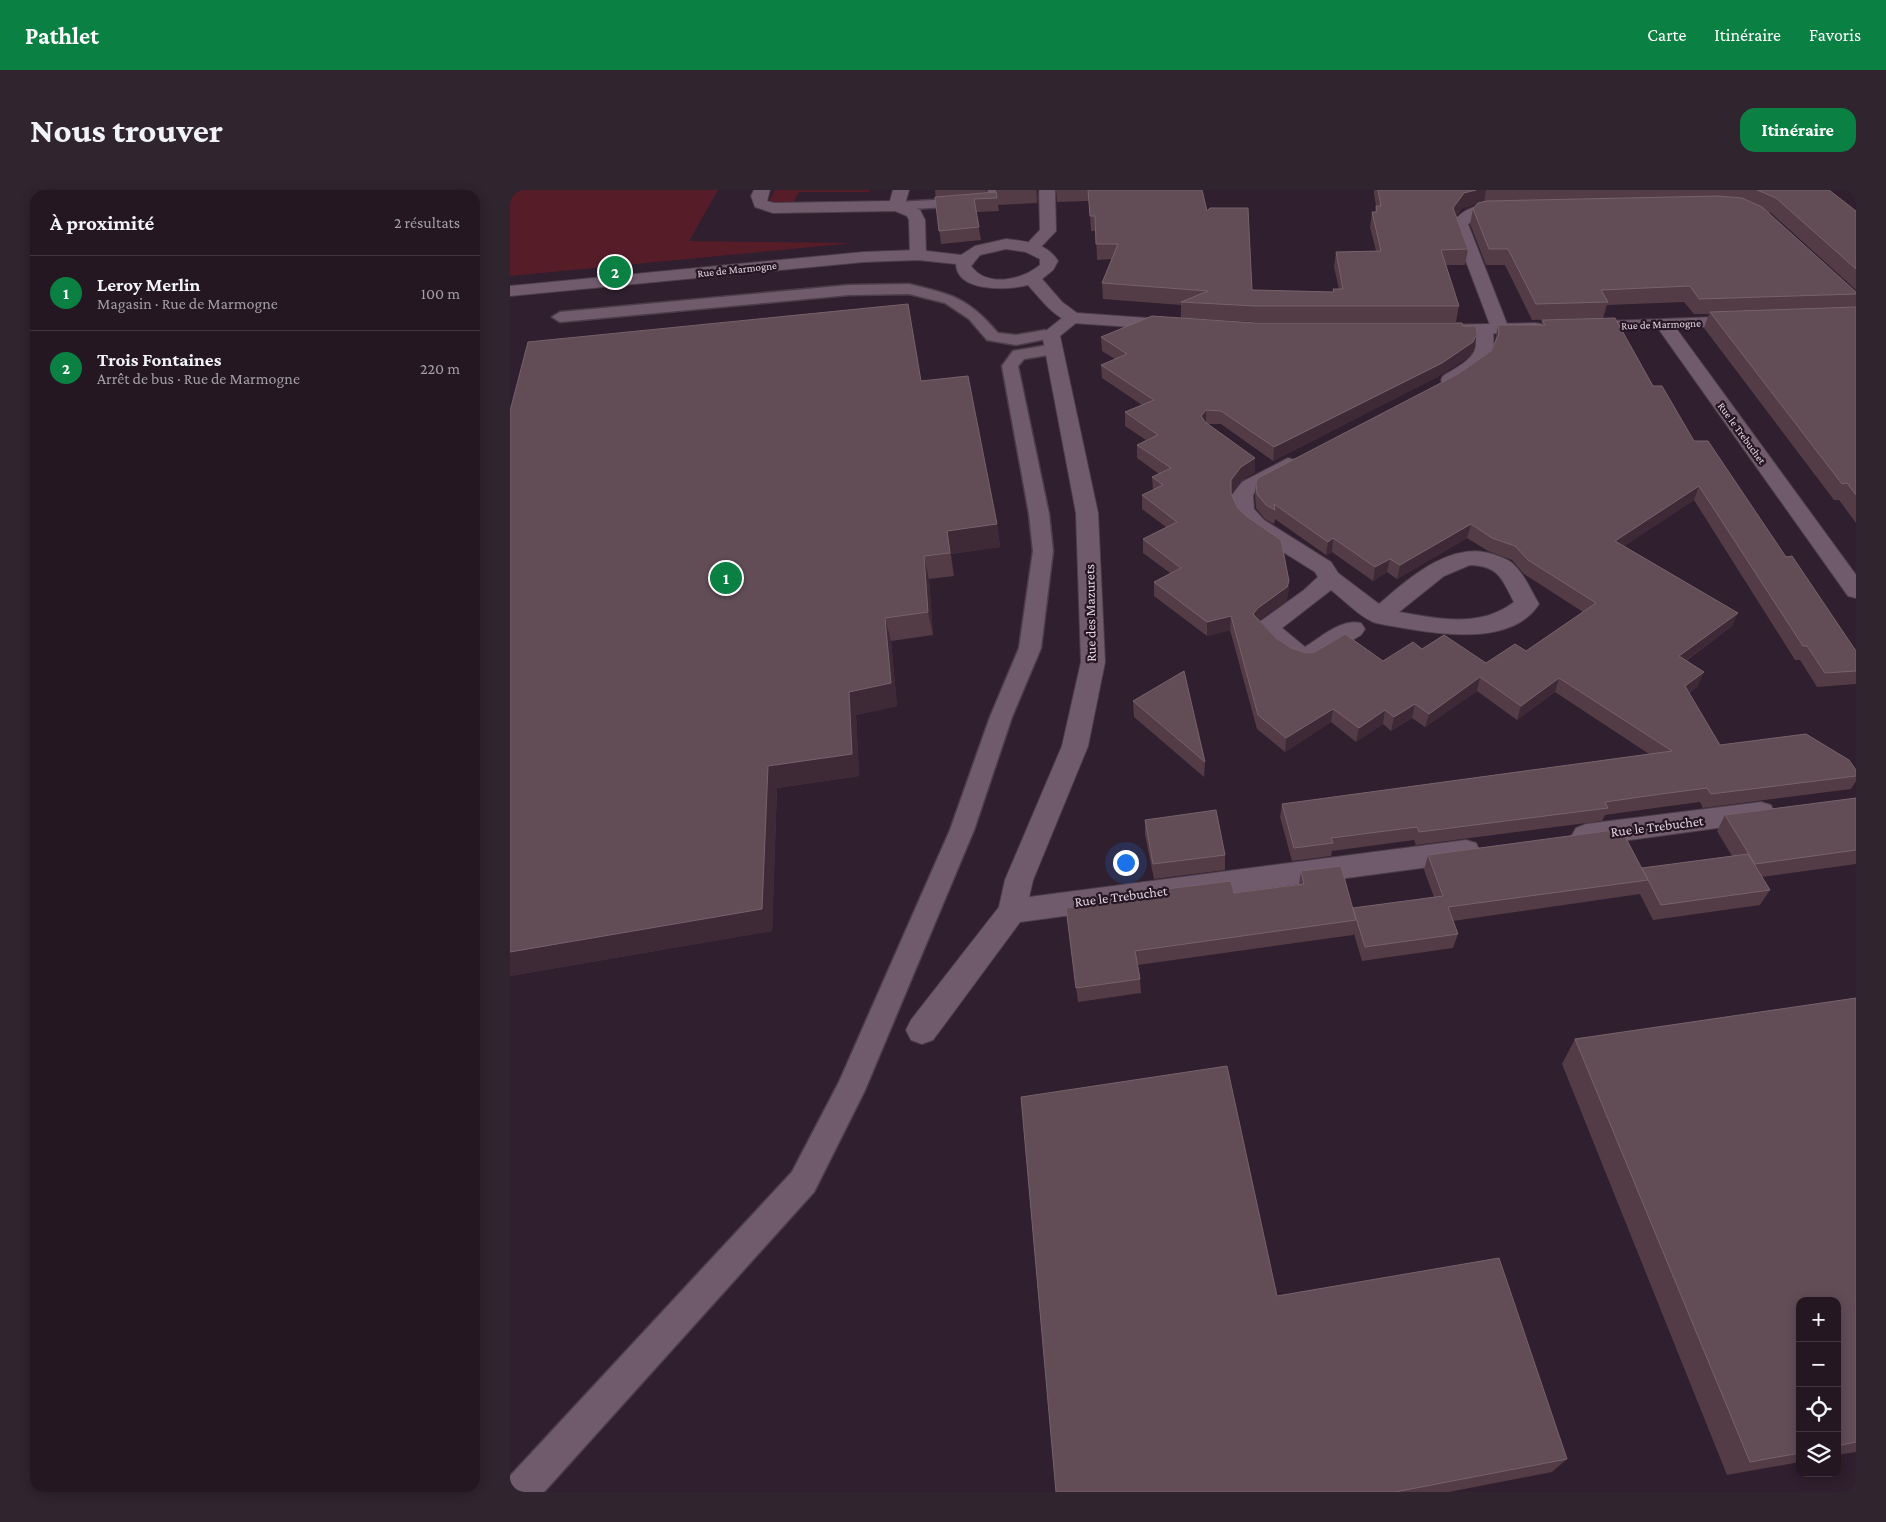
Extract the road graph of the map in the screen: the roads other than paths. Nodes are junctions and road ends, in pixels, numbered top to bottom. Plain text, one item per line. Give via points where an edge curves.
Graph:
1 (762, 190) edge
2 (995, 190) edge
3 (1047, 190) edge
4 (899, 198) edge
5 (1523, 208) edge
6 (1032, 247) junction
7 (918, 255) junction
8 (964, 260) junction
9 (1032, 278) junction
10 (510, 291) edge
11 (560, 317) dead end
12 (1073, 318) junction
13 (1757, 321) edge
14 (1664, 324) junction
15 (1196, 326) edge
16 (1568, 327) edge
17 (1548, 328) edge
18 (1492, 329) junction
19 (1424, 330) edge
20 (1052, 342) junction
21 (1430, 391) edge
22 (1307, 454) edge
23 (1327, 573) junction
24 (1856, 591) edge
25 (1380, 616) junction
26 (1353, 629) dead end
27 (1787, 809) edge
28 (1561, 838) edge
29 (1493, 848) edge
30 (1012, 911) junction
31 (922, 1030) dead end
32 (520, 1492) edge

1 - 4 street via 760,204 773,208
2 - 4 lane via 991,201
3 - 6 street via 1048,231
4 - 7 street via 918,220
5 - 18 street via 1484,209 1468,213 1460,224
6 - 8 street via 993,245 970,254
6 - 9 street via 1047,256 1048,262 1046,268
7 - 8 street, Rue de Marmogne
7 - 10 street, Rue de Marmogne via 864,257
8 - 9 street via 966,272 982,281 1006,284
9 - 12 street via 1056,306
11 - 20 lane via 849,290 908,290 951,300 976,316 993,337
12 - 15 street
12 - 20 street
13 - 14 street, Rue de Marmogne
14 - 16 street, Rue de Marmogne
14 - 24 street, Rue le Trebuchet
17 - 18 street
18 - 19 street
18 - 21 street via 1480,360
20 - 30 street, Rue des Mazurets via 1087,513 1093,662 1075,746 1019,880
20 - 32 lane via 1020,355 1010,366 1039,514 1043,551 1030,648 1001,717 962,830 850,1090 802,1182
22 - 23 street via 1265,467 1242,495 1243,510 1256,525
23 - 25 street
23 - 26 street via 1312,595 1266,628 1304,658
25 - 25 street via 1470,629 1515,616 1527,604 1503,566 1480,558 1451,562 1420,582
27 - 28 street, Rue le Trebuchet
29 - 30 street, Rue le Trebuchet
30 - 31 street, Rue des Mazurets

